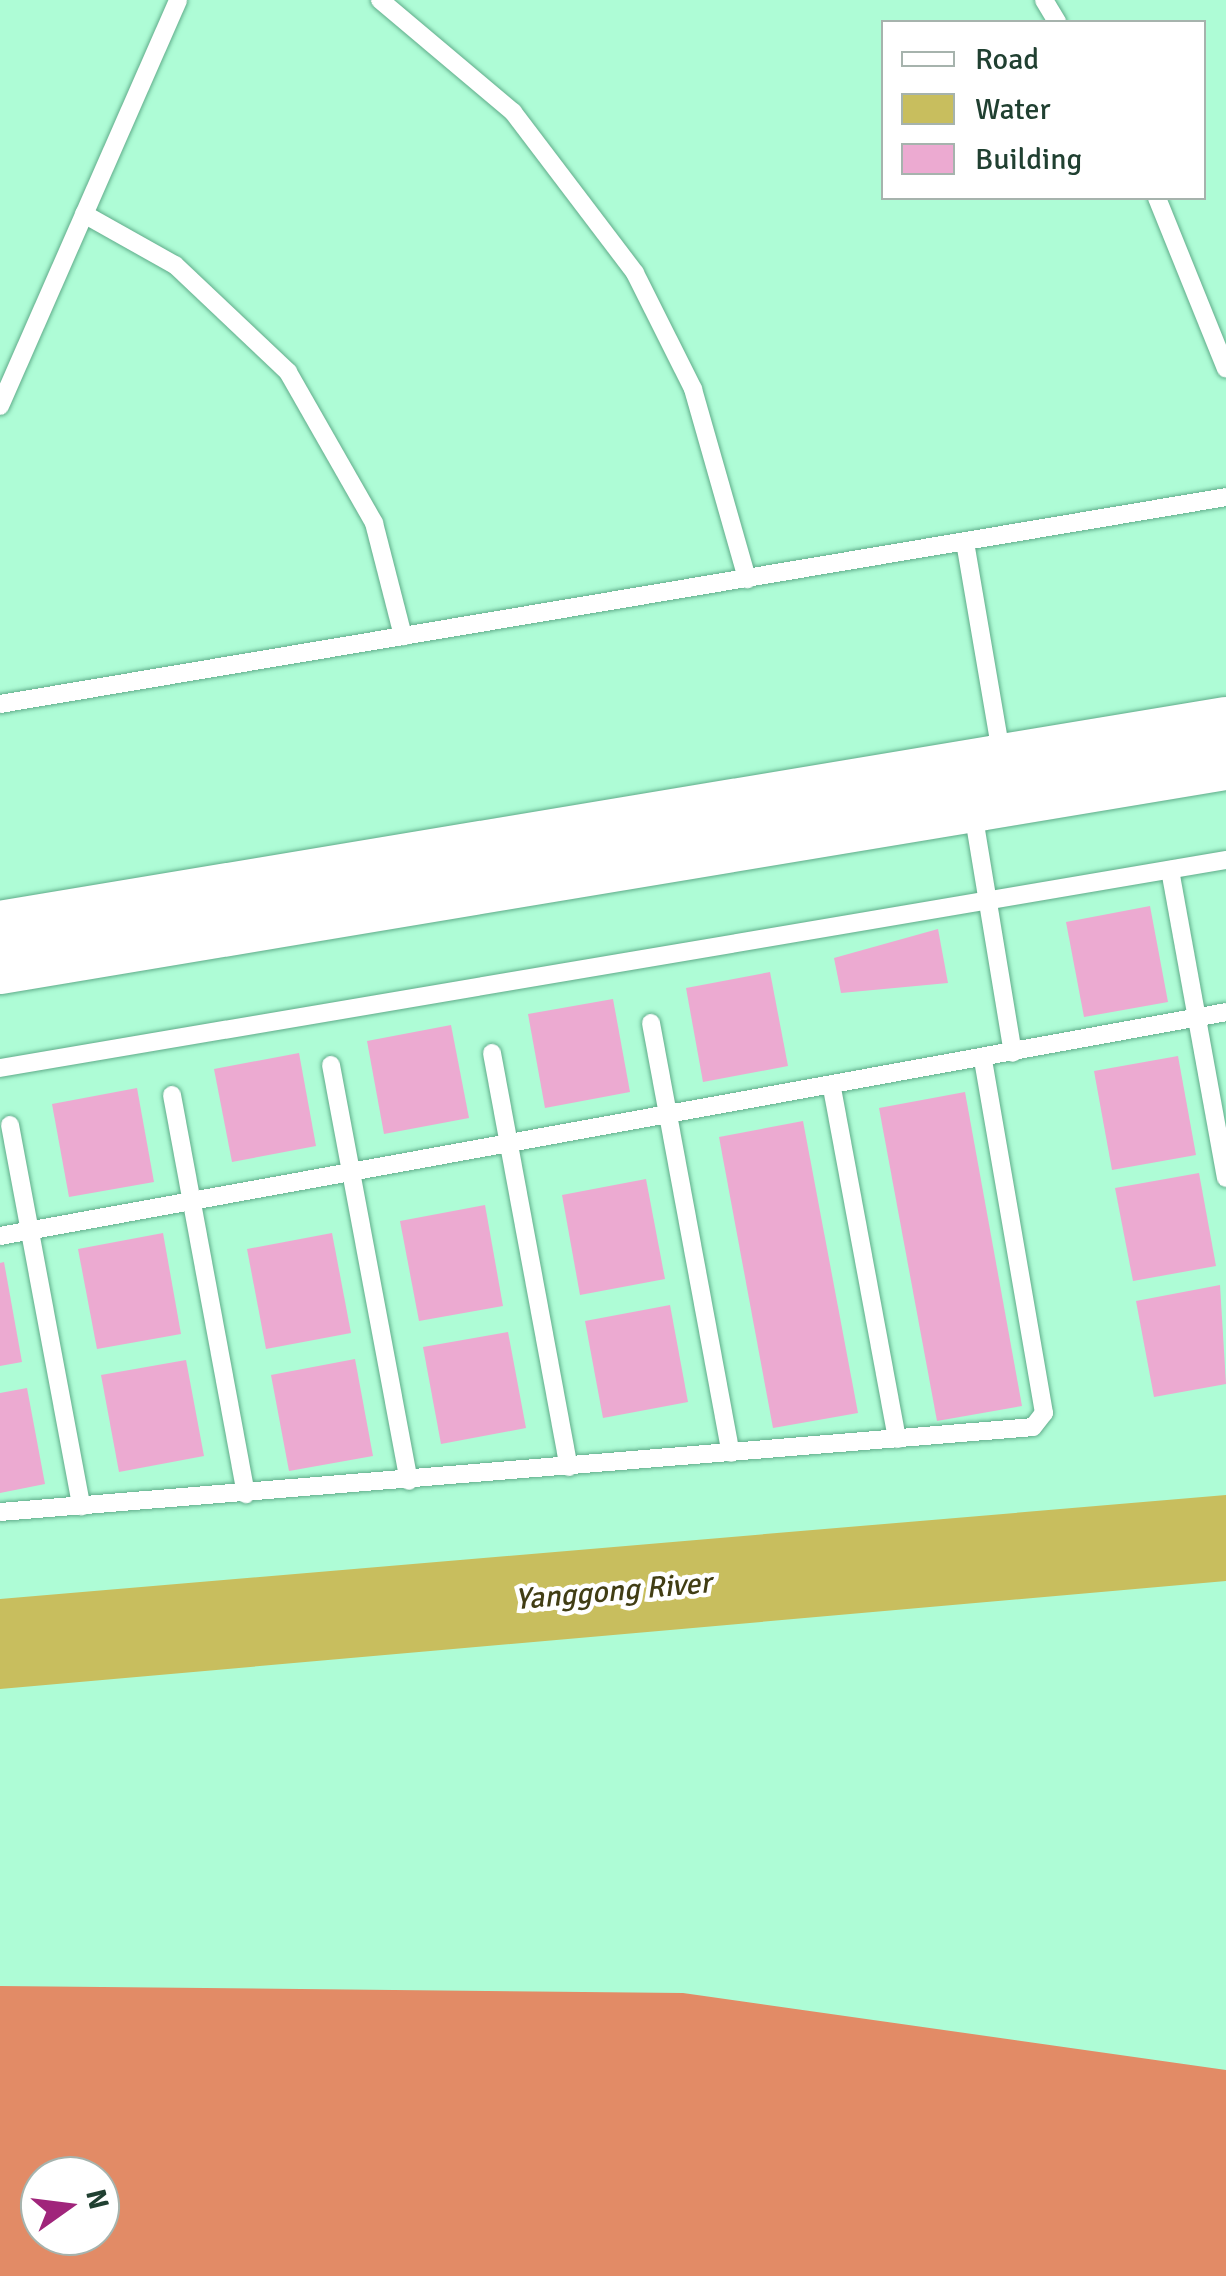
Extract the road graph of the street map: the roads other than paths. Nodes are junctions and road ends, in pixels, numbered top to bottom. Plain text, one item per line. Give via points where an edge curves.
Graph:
1 (178, 0) edge
2 (380, 0) edge
3 (1158, 200) edge
4 (84, 214) junction
5 (1226, 369) edge
6 (0, 406) edge
7 (1226, 497) edge
8 (966, 542) junction
9 (747, 579) junction
10 (403, 636) junction
11 (0, 704) edge
12 (1226, 722) edge
13 (1002, 762) junction
14 (1226, 765) edge
15 (972, 811) junction
16 (1226, 860) edge
17 (1170, 870) junction
18 (988, 901) junction
19 (0, 926) edge
20 (0, 969) edge
21 (1226, 1012) edge
22 (1197, 1018) junction
23 (651, 1023) dead end
24 (492, 1053) dead end
25 (1013, 1054) junction
26 (983, 1059) junction
27 (331, 1066) dead end
28 (0, 1068) edge
29 (832, 1088) junction
30 (172, 1095) dead end
31 (668, 1119) junction
32 (10, 1125) dead end
33 (510, 1149) junction
34 (352, 1176) junction
35 (1226, 1178) edge
36 (192, 1203) junction
37 (30, 1231) junction
38 (0, 1236) edge
39 (897, 1439) junction
40 (731, 1453) junction
41 (569, 1467) junction
42 (409, 1481) junction
43 (246, 1494) junction
44 (81, 1506) junction
45 (0, 1512) edge

1 - 4 lane
2 - 9 lane via 512,112 635,273 693,389
3 - 5 lane
4 - 6 lane
4 - 10 lane via 188,276 288,372 374,524
7 - 8 lane
8 - 9 lane
8 - 13 lane
9 - 10 lane
10 - 11 lane
12 - 13 street
13 - 19 street
14 - 15 street
15 - 18 lane
15 - 20 street
16 - 17 lane
17 - 18 lane
17 - 22 lane
18 - 25 lane
18 - 28 lane
21 - 22 lane
22 - 25 lane
22 - 35 lane
23 - 31 lane
24 - 33 lane
25 - 26 lane
26 - 29 lane
26 - 39 lane via 1044,1413 1033,1427
27 - 34 lane
29 - 31 lane
29 - 39 lane
30 - 36 lane
31 - 33 lane
31 - 40 lane
32 - 37 lane
33 - 34 lane
33 - 41 lane
34 - 36 lane
34 - 42 lane
36 - 37 lane
36 - 43 lane
37 - 38 lane
37 - 44 lane
39 - 40 lane
40 - 41 lane
41 - 42 lane
42 - 43 lane
43 - 44 lane
44 - 45 lane

